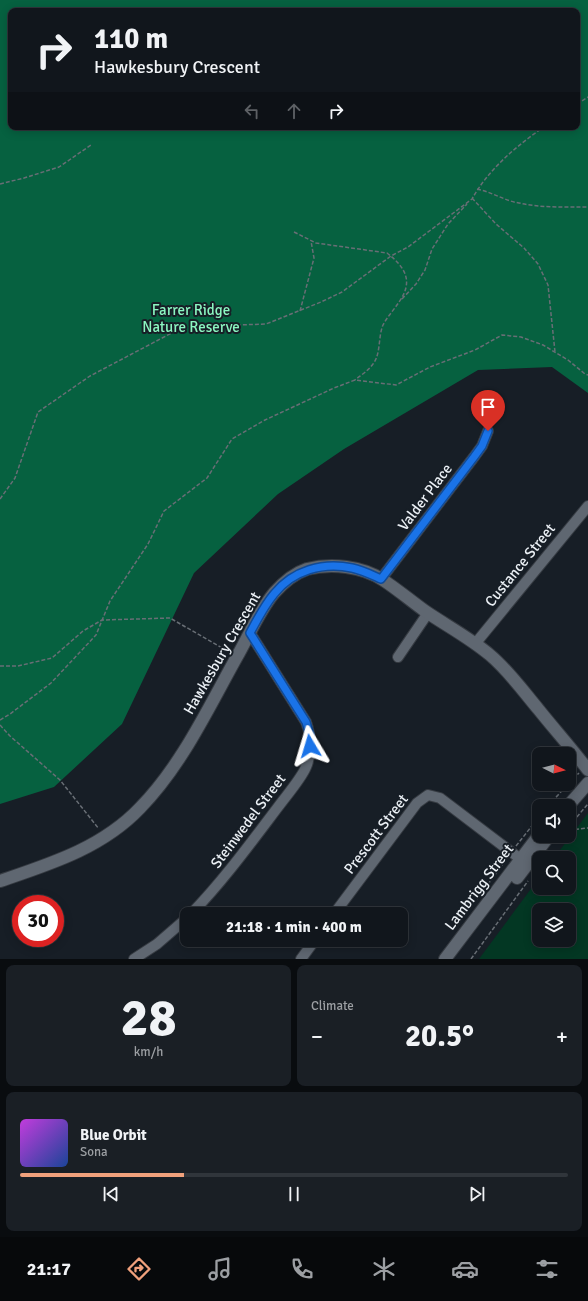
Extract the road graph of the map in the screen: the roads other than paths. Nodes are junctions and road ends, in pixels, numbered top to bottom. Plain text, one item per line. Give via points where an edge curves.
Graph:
1 (488, 431) dead end
2 (588, 506) edge
3 (381, 579) junction
4 (428, 613) junction
5 (250, 633) junction
6 (475, 644) junction
7 (398, 657) dead end
8 (588, 770) edge
9 (588, 783) edge
10 (574, 799) edge
11 (532, 843) edge
12 (540, 843) edge
13 (519, 859) junction
14 (0, 881) edge
15 (197, 907) edge
16 (339, 907) edge
17 (180, 924) edge
18 (310, 947) edge
19 (134, 959) edge
20 (301, 959) edge
21 (445, 959) edge
22 (456, 959) edge

1 - 3 street, Valder Place via 482,446
2 - 6 street, Custance Street
3 - 4 street, Hawkesbury Crescent
3 - 5 street, Hawkesbury Crescent via 352,568 334,566 306,570 294,576 275,592
4 - 6 street, Hawkesbury Crescent
4 - 7 street
5 - 14 street, Hawkesbury Crescent via 175,765 158,789 138,810 95,843 69,857
5 - 15 street, Steinwedel Street via 306,722 310,735 309,757 306,767 275,811 222,880
6 - 8 street, Hawkesbury Crescent via 507,672
9 - 10 street
11 - 13 street, Lambrigg Street
12 - 13 street, Lambrigg Street
13 - 16 street, Prescott Street via 440,798 428,795 417,803
13 - 21 street, Lambrigg Street
13 - 22 street, Lambrigg Street
17 - 19 street
18 - 20 street

